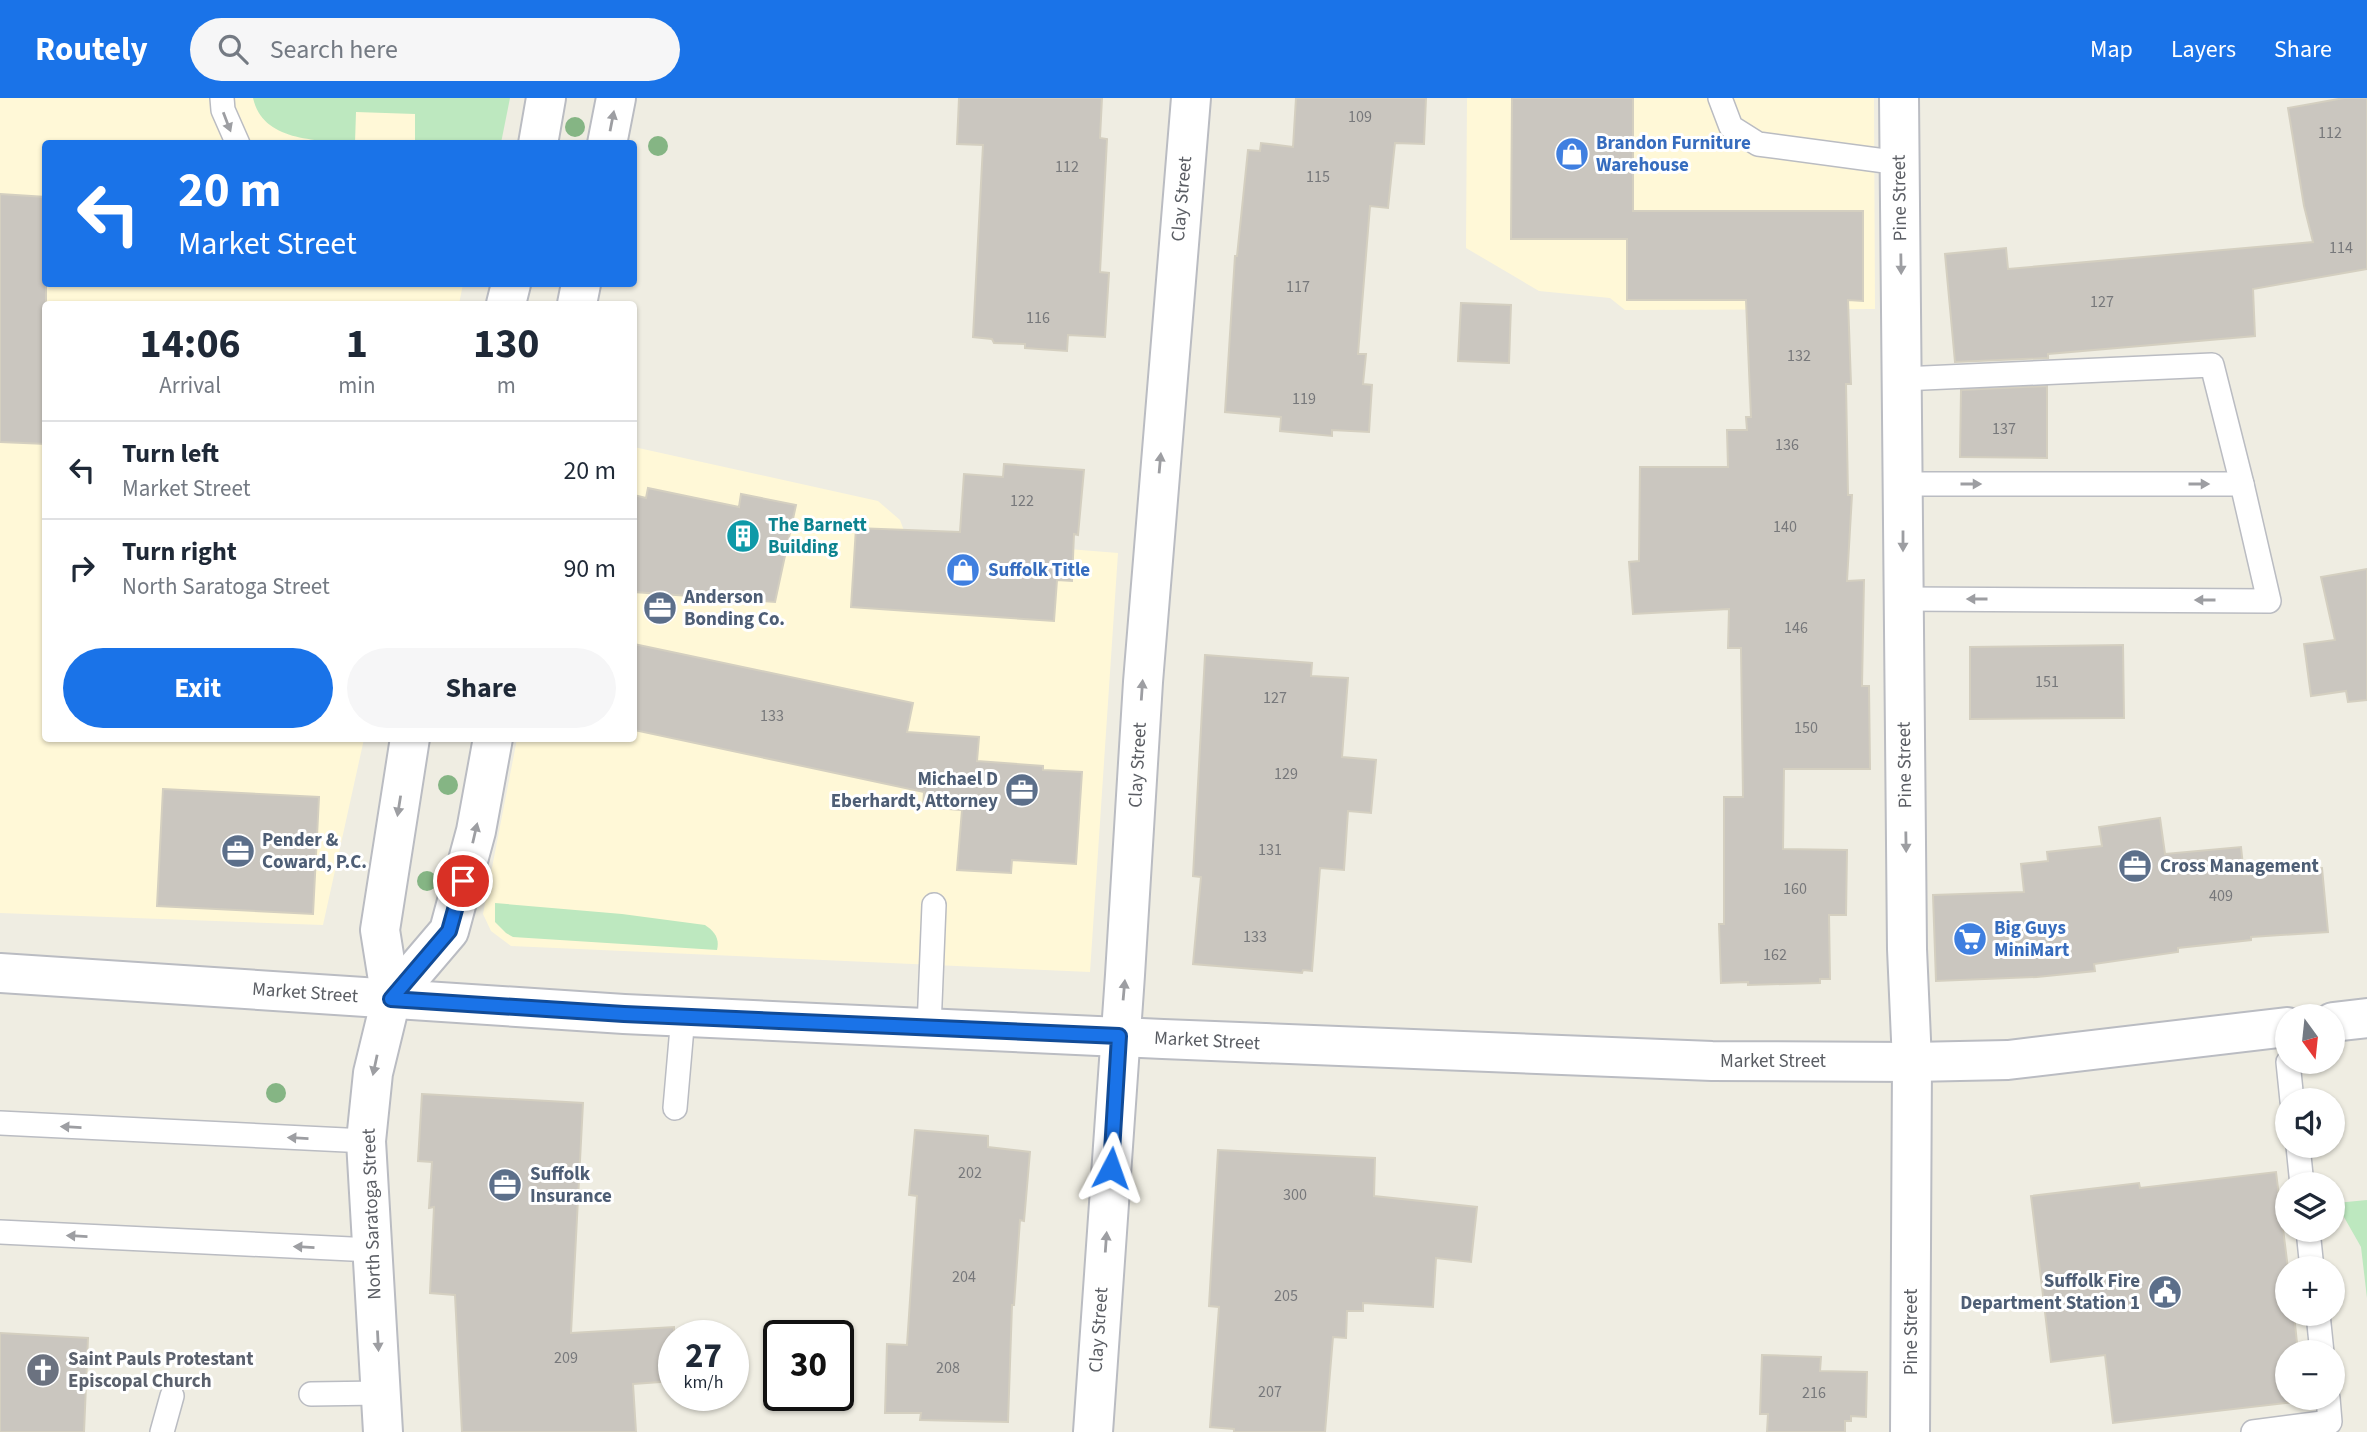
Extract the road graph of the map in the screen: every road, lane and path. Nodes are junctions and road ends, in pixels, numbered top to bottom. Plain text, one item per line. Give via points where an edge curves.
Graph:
1 (222, 98) edge
2 (546, 98) edge
3 (616, 98) edge
4 (1191, 98) edge
5 (1720, 98) edge
6 (1899, 98) edge
7 (234, 140) edge
8 (539, 140) edge
9 (608, 140) edge
10 (1900, 163) junction
11 (1902, 379) junction
12 (1903, 484) junction
13 (2242, 484) junction
14 (1903, 599) junction
15 (409, 742) edge
16 (492, 742) edge
17 (934, 905) dead end
18 (0, 973) edge
19 (391, 999) junction
20 (683, 1016) junction
21 (2367, 1018) edge
22 (2345, 1021) edge
23 (929, 1028) junction
24 (1119, 1036) junction
25 (2275, 1045) edge
26 (1912, 1062) junction
27 (675, 1108) dead end
28 (0, 1123) edge
29 (366, 1142) junction
30 (0, 1232) edge
31 (372, 1250) junction
32 (381, 1393) junction
33 (311, 1394) dead end
34 (172, 1396) dead end
35 (2329, 1410) edge
36 (162, 1432) edge
37 (383, 1432) edge
38 (1093, 1432) edge
39 (1910, 1432) edge
40 (2253, 1432) edge

1 -> 7 lane
2 - 8 street
9 -> 3 street
24 -> 4 street, Clay Street
5 - 10 lane via 1731,127 1758,144
6 - 10 street, Pine Street
10 -> 11 street, Pine Street
11 - 12 street, Pine Street
11 - 13 lane via 2212,365
12 -> 13 lane
12 -> 14 street, Pine Street
13 -> 14 lane via 2269,601
14 -> 26 street, Pine Street
15 -> 19 street, North Saratoga Street via 380,930
19 -> 16 street, North Saratoga Street via 449,931 476,831
17 - 23 lane
18 - 19 street, Market Street
19 - 20 street, Market Street
19 -> 29 street, North Saratoga Street via 373,1073
20 - 23 street, Market Street
20 - 27 lane
21 - 22 street
23 - 24 street, Market Street
24 - 26 street, Market Street via 1712,1061
38 -> 24 street, Clay Street
25 - 26 street, Market Street
26 - 39 street, Pine Street
29 -> 28 lane
29 - 31 street, North Saratoga Street
31 -> 30 lane
31 -> 32 street, North Saratoga Street
32 - 33 lane
32 - 37 street, North Saratoga Street
34 - 36 lane
35 - 40 lane via 2330,1422

